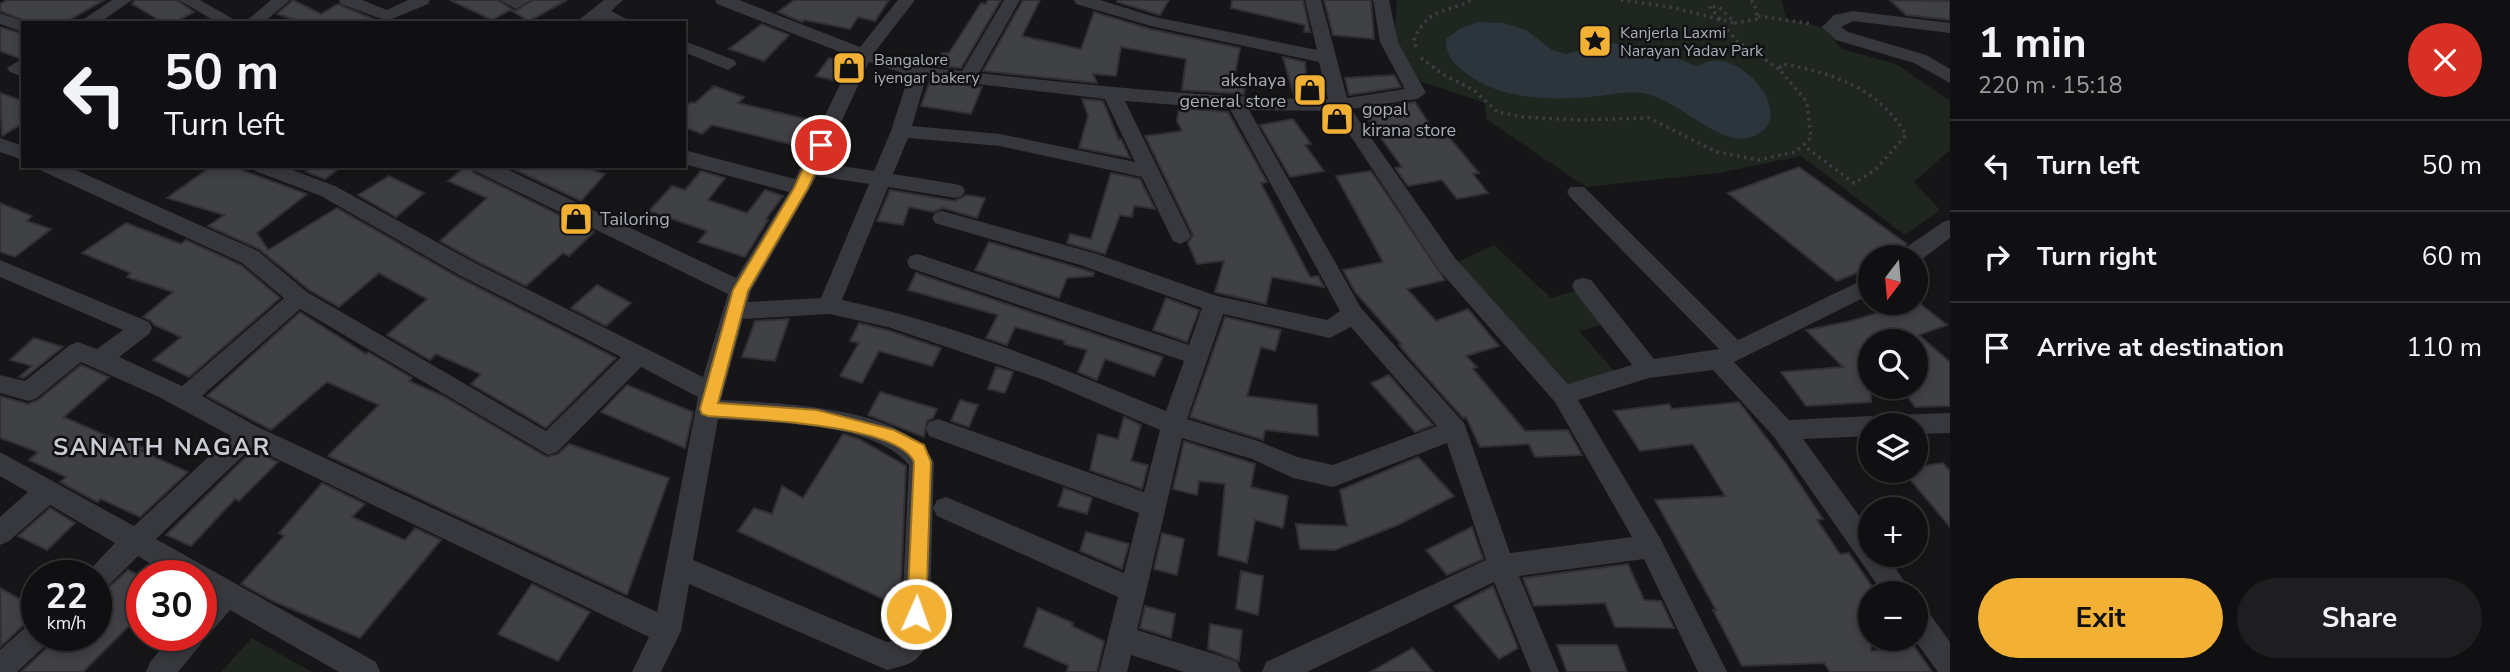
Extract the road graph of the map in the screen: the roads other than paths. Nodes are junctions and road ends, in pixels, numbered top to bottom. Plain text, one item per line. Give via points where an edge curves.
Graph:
1 (124, 0) edge
2 (187, 0) edge
3 (282, 0) edge
4 (346, 0) edge
5 (422, 0) edge
6 (508, 0) edge
7 (523, 0) edge
8 (615, 0) edge
9 (723, 0) edge
10 (907, 0) edge
11 (1012, 0) edge
12 (1082, 0) edge
13 (1313, 0) edge
14 (1381, 0) edge
15 (599, 12) junction
16 (0, 18) edge
17 (89, 21) edge
18 (228, 21) edge
19 (255, 21) edge
20 (586, 21) edge
21 (621, 21) edge
22 (21, 26) edge
23 (1950, 28) edge
24 (686, 47) edge
25 (863, 55) junction
26 (1327, 58) junction
27 (728, 64) dead end
28 (919, 72) junction
29 (1950, 77) edge
30 (967, 79) junction
31 (1112, 94) junction
32 (1236, 104) junction
33 (1339, 105) junction
34 (901, 131) junction
35 (0, 144) edge
36 (21, 153) edge
37 (686, 157) edge
38 (53, 168) edge
39 (267, 168) edge
40 (486, 168) edge
41 (1150, 172) junction
42 (806, 178) junction
43 (881, 179) junction
44 (955, 191) dead end
45 (1577, 192) dead end
46 (942, 218) dead end
47 (1950, 227) edge
48 (1180, 236) dead end
49 (1925, 245) edge
50 (918, 262) dead end
51 (0, 268) edge
52 (1583, 286) dead end
53 (1858, 290) edge
54 (299, 298) junction
55 (737, 300) junction
56 (1215, 303) junction
57 (829, 306) junction
58 (1353, 314) junction
59 (638, 355) junction
60 (1196, 356) junction
61 (1726, 356) junction
62 (100, 359) junction
63 (1649, 369) junction
64 (0, 384) edge
65 (1563, 395) junction
66 (185, 397) junction
67 (710, 401) junction
68 (1950, 423) edge
69 (1928, 424) edge
70 (1173, 425) junction
71 (1858, 427) edge
72 (938, 429) dead end
73 (1455, 430) junction
74 (1783, 430) junction
75 (249, 434) junction
76 (0, 463) edge
77 (47, 491) junction
78 (1153, 507) junction
79 (946, 508) dead end
80 (0, 533) edge
81 (1858, 536) edge
82 (137, 541) junction
83 (1651, 546) junction
84 (168, 560) edge
85 (112, 564) edge
86 (679, 566) junction
87 (1501, 566) junction
88 (217, 589) edge
89 (1132, 590) junction
90 (226, 594) junction
91 (217, 604) edge
92 (667, 631) junction
93 (1928, 635) edge
94 (1120, 638) junction
95 (21, 650) edge
96 (178, 651) edge
97 (1950, 665) edge
98 (0, 669) edge
99 (160, 672) edge
100 (366, 672) edge
101 (646, 672) edge
102 (1113, 672) edge
103 (1227, 672) edge
104 (1276, 672) edge
105 (1545, 672) edge
106 (1713, 672) edge

1 - 17 street
2 - 18 street
3 - 19 street
4 - 5 street via 387,16
6 - 7 street via 516,5
8 - 15 street
9 - 25 street
10 - 25 street
11 - 30 street
12 - 26 street via 1151,21
13 - 26 street
14 - 33 street via 1389,42 1417,93
15 - 20 street
15 - 21 street
16 - 22 street
23 - 29 street via 1853,16 1831,27 1842,36 1927,62
24 - 27 street
25 - 28 street
25 - 42 street
26 - 33 street
28 - 30 street
28 - 34 street
30 - 31 street
31 - 32 street
31 - 41 street
32 - 33 street
32 - 58 street
33 - 65 street via 1447,264
34 - 41 street via 1000,139
34 - 43 street
35 - 36 street
37 - 42 street
38 - 54 street via 250,257
39 - 59 street via 328,191 467,269
40 - 55 street
41 - 48 street
42 - 43 street
42 - 55 street
43 - 44 street
43 - 57 street
45 - 61 street
46 - 56 street via 1086,259
47 - 49 street
50 - 60 street
51 - 62 street via 141,328
52 - 63 street
53 - 61 street
54 - 59 street via 548,445
54 - 66 street
55 - 57 street
55 - 67 street
56 - 58 street via 1330,329
56 - 60 street
57 - 70 street via 889,319 1052,373
58 - 73 street
59 - 67 street
60 - 70 street
61 - 63 street
61 - 74 street
62 - 64 street via 78,351 29,391
62 - 66 street
63 - 65 street
65 - 83 street
66 - 75 street
67 - 86 street
67 - 86 street via 817,416 894,437 918,450 922,462 915,639 906,652 887,656
68 - 69 street
70 - 73 street via 1258,451 1293,467 1333,476
70 - 78 street
71 - 74 street
72 - 78 street
73 - 87 street
74 - 81 street
75 - 82 street
75 - 92 street
76 - 77 street
77 - 80 street
77 - 82 street
78 - 89 street
79 - 89 street
82 - 84 street
82 - 85 street
83 - 87 street
83 - 106 street
86 - 92 street
87 - 104 street
87 - 105 street
88 - 90 street
89 - 94 street
90 - 91 street
90 - 100 street
92 - 101 street
93 - 97 street
94 - 102 street
94 - 103 street
95 - 98 street
96 - 99 street

